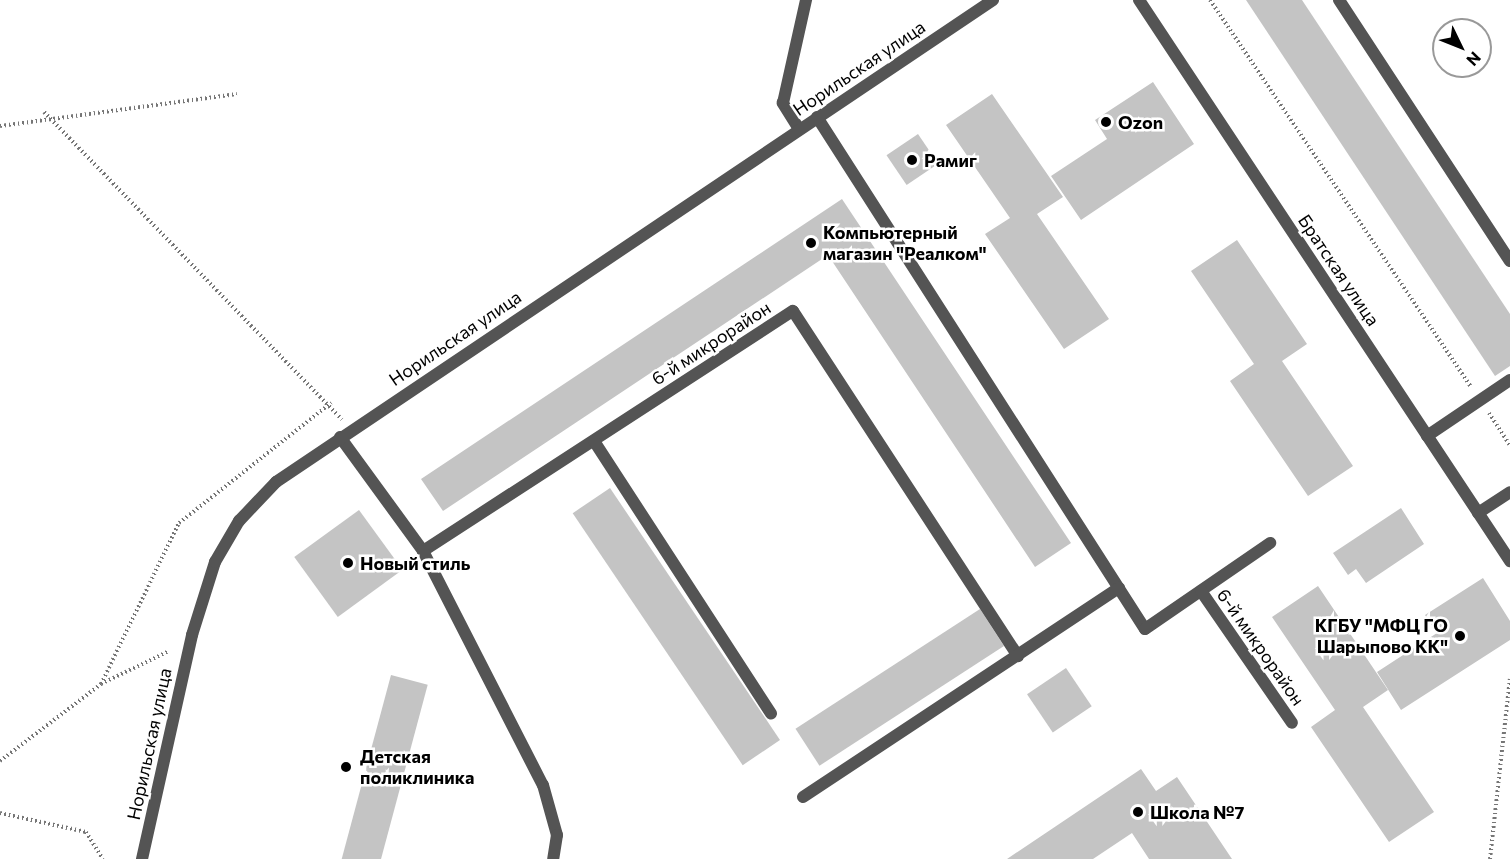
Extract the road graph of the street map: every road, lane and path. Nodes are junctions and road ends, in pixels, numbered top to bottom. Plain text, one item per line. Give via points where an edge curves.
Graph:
1 (806, 0) edge
2 (993, 0) edge
3 (1139, 0) edge
4 (1210, 0) edge
5 (1339, 0) edge
6 (237, 94) dead end
7 (44, 112) dead end
8 (817, 117) junction
9 (0, 126) edge
10 (799, 129) junction
11 (1510, 261) edge
12 (1510, 380) edge
13 (1480, 400) junction
14 (331, 403) junction
15 (344, 422) dead end
16 (1427, 436) junction
17 (340, 437) junction
18 (594, 441) junction
19 (1510, 445) edge
20 (1510, 492) edge
21 (1479, 513) junction
22 (1270, 543) dead end
23 (423, 551) junction
24 (1510, 561) edge
25 (1119, 588) junction
26 (1201, 591) junction
27 (170, 651) dead end
28 (1018, 656) junction
29 (1510, 679) edge
30 (101, 684) junction
31 (771, 714) dead end
32 (1292, 723) dead end
33 (0, 762) edge
34 (803, 797) dead end
35 (0, 813) edge
36 (103, 859) edge
37 (142, 859) edge
38 (553, 859) edge
39 (1490, 859) edge

1 - 10 street via 783,103
2 - 8 street, Норильская улица
3 - 16 street, Братская улица
4 - 13 path
5 - 11 street
6 - 9 path
7 - 14 path
8 - 10 street, Норильская улица
8 - 25 street, 6-й микрорайон
10 - 17 street, Норильская улица
12 - 13 street
13 - 16 street
13 - 19 path
14 - 15 path
14 - 30 path via 178,522
16 - 21 street, Братская улица
17 - 23 street
17 - 37 street, Норильская улица via 276,482 239,521 215,562 192,635
18 - 23 street, 6-й микрорайон
18 - 28 street, 6-й микрорайон via 794,311
18 - 31 street
20 - 21 street
21 - 24 street, Братская улица
22 - 26 street, 6-й микрорайон
23 - 38 street via 543,785 557,835
25 - 26 street, 6-й микрорайон via 1145,629
25 - 28 street
26 - 32 street, 6-й микрорайон
27 - 30 path
28 - 34 street
29 - 39 path
30 - 33 path
35 - 36 path via 86,832

